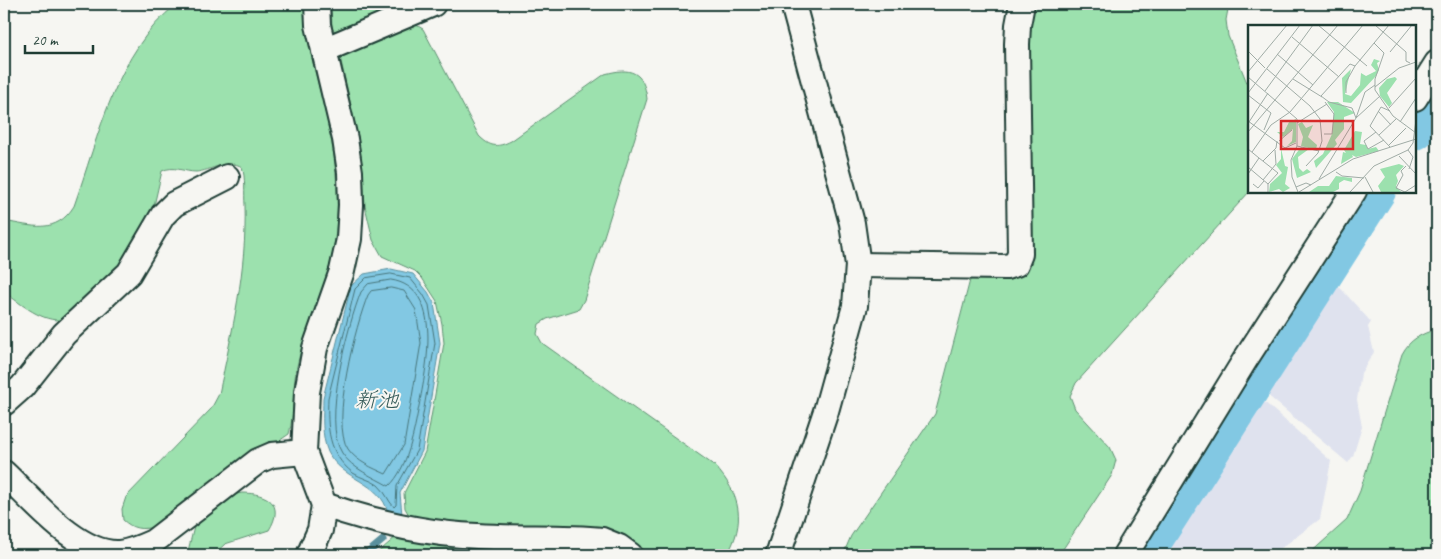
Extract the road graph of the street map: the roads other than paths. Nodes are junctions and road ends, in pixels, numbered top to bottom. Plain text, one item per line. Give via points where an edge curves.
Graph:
1 (317, 4) edge
2 (433, 4) edge
3 (793, 4) edge
4 (1022, 4) edge
5 (324, 50) junction
6 (1437, 63) edge
7 (1416, 96) edge
8 (227, 177) dead end
9 (1353, 192) edge
10 (858, 265) junction
11 (4, 404) edge
12 (304, 452) junction
13 (4, 473) edge
14 (324, 505) junction
15 (309, 555) edge
16 (630, 555) edge
17 (778, 555) edge
18 (1125, 555) edge

1 - 5 street
2 - 5 street
3 - 10 street via 852,223
4 - 10 street via 1017,44 1020,254 1016,264 1006,267
5 - 12 street via 345,139 351,205 342,272 310,370
6 - 7 street
8 - 11 street via 174,204 163,215 129,273 64,334
9 - 18 street
10 - 17 street via 855,306 826,411
12 - 13 street via 272,456 258,462 152,542 137,550 119,553 86,545 60,526
12 - 14 street
14 - 15 street via 320,530
14 - 16 street via 357,516 447,533 602,540

